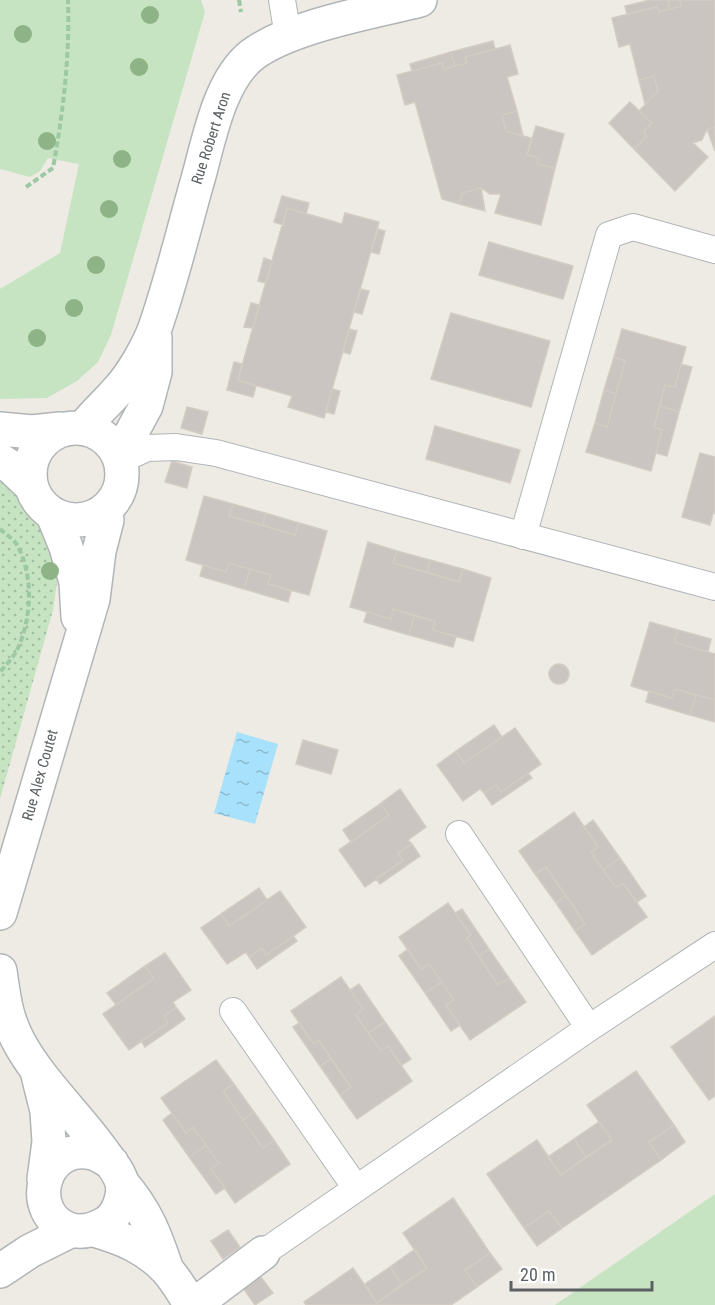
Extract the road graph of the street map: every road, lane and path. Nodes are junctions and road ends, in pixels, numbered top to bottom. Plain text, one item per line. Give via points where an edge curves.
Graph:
1 (69, 0) edge
2 (282, 0) edge
3 (420, 0) edge
4 (288, 36) junction
5 (26, 187) dead end
6 (715, 250) edge
7 (155, 330) junction
8 (72, 428) junction
9 (0, 429) edge
10 (120, 458) junction
11 (0, 460) edge
12 (30, 485) junction
13 (105, 510) junction
14 (53, 514) junction
15 (0, 529) edge
16 (523, 536) junction
17 (715, 587) edge
18 (80, 638) junction
19 (0, 672) edge
20 (459, 834) dead end
21 (0, 913) edge
22 (715, 945) edge
23 (0, 971) edge
24 (234, 1011) dead end
25 (590, 1028) junction
26 (38, 1073) junction
27 (117, 1173) junction
28 (356, 1188) junction
29 (44, 1189) junction
30 (83, 1230) junction
31 (263, 1253) joint
32 (0, 1269) edge
33 (167, 1270) junction
34 (193, 1305) edge

1 - 5 path via 62,122 53,168
2 - 4 lane
3 - 4 street, Rue Robert Aron
4 - 7 street, Rue Robert Aron via 250,57 232,78 215,118
6 - 16 lane via 633,227 609,235
7 - 8 street, Rue Robert Aron via 123,383 97,410
7 - 10 street, Rue Robert Aron via 154,372 146,406
8 - 9 street via 32,432
8 - 10 street via 105,436
8 - 12 street via 40,442 30,462
10 - 13 street via 123,478 117,496
10 - 16 lane via 147,448 176,447 216,453
11 - 12 street
12 - 14 street via 39,502
13 - 14 street via 89,519 70,520
13 - 18 street, Rue Alex Coutet via 107,520 93,599
14 - 18 street, Rue Alex Coutet via 76,582
15 - 19 path via 16,543 28,591 27,624 16,652
16 - 17 lane
18 - 21 street, Rue Alex Coutet
20 - 25 lane
22 - 25 lane
23 - 26 street via 8,1019
24 - 28 lane
25 - 28 lane
26 - 27 street
26 - 29 street via 49,1132
27 - 29 street via 93,1153 73,1152 54,1162
27 - 30 street via 122,1198 112,1219
27 - 33 street via 153,1229
28 - 31 lane
29 - 30 street via 54,1219
29 - 32 street via 34,1221
30 - 32 street via 30,1251
30 - 33 street via 126,1240
31 - 34 street
33 - 34 street

